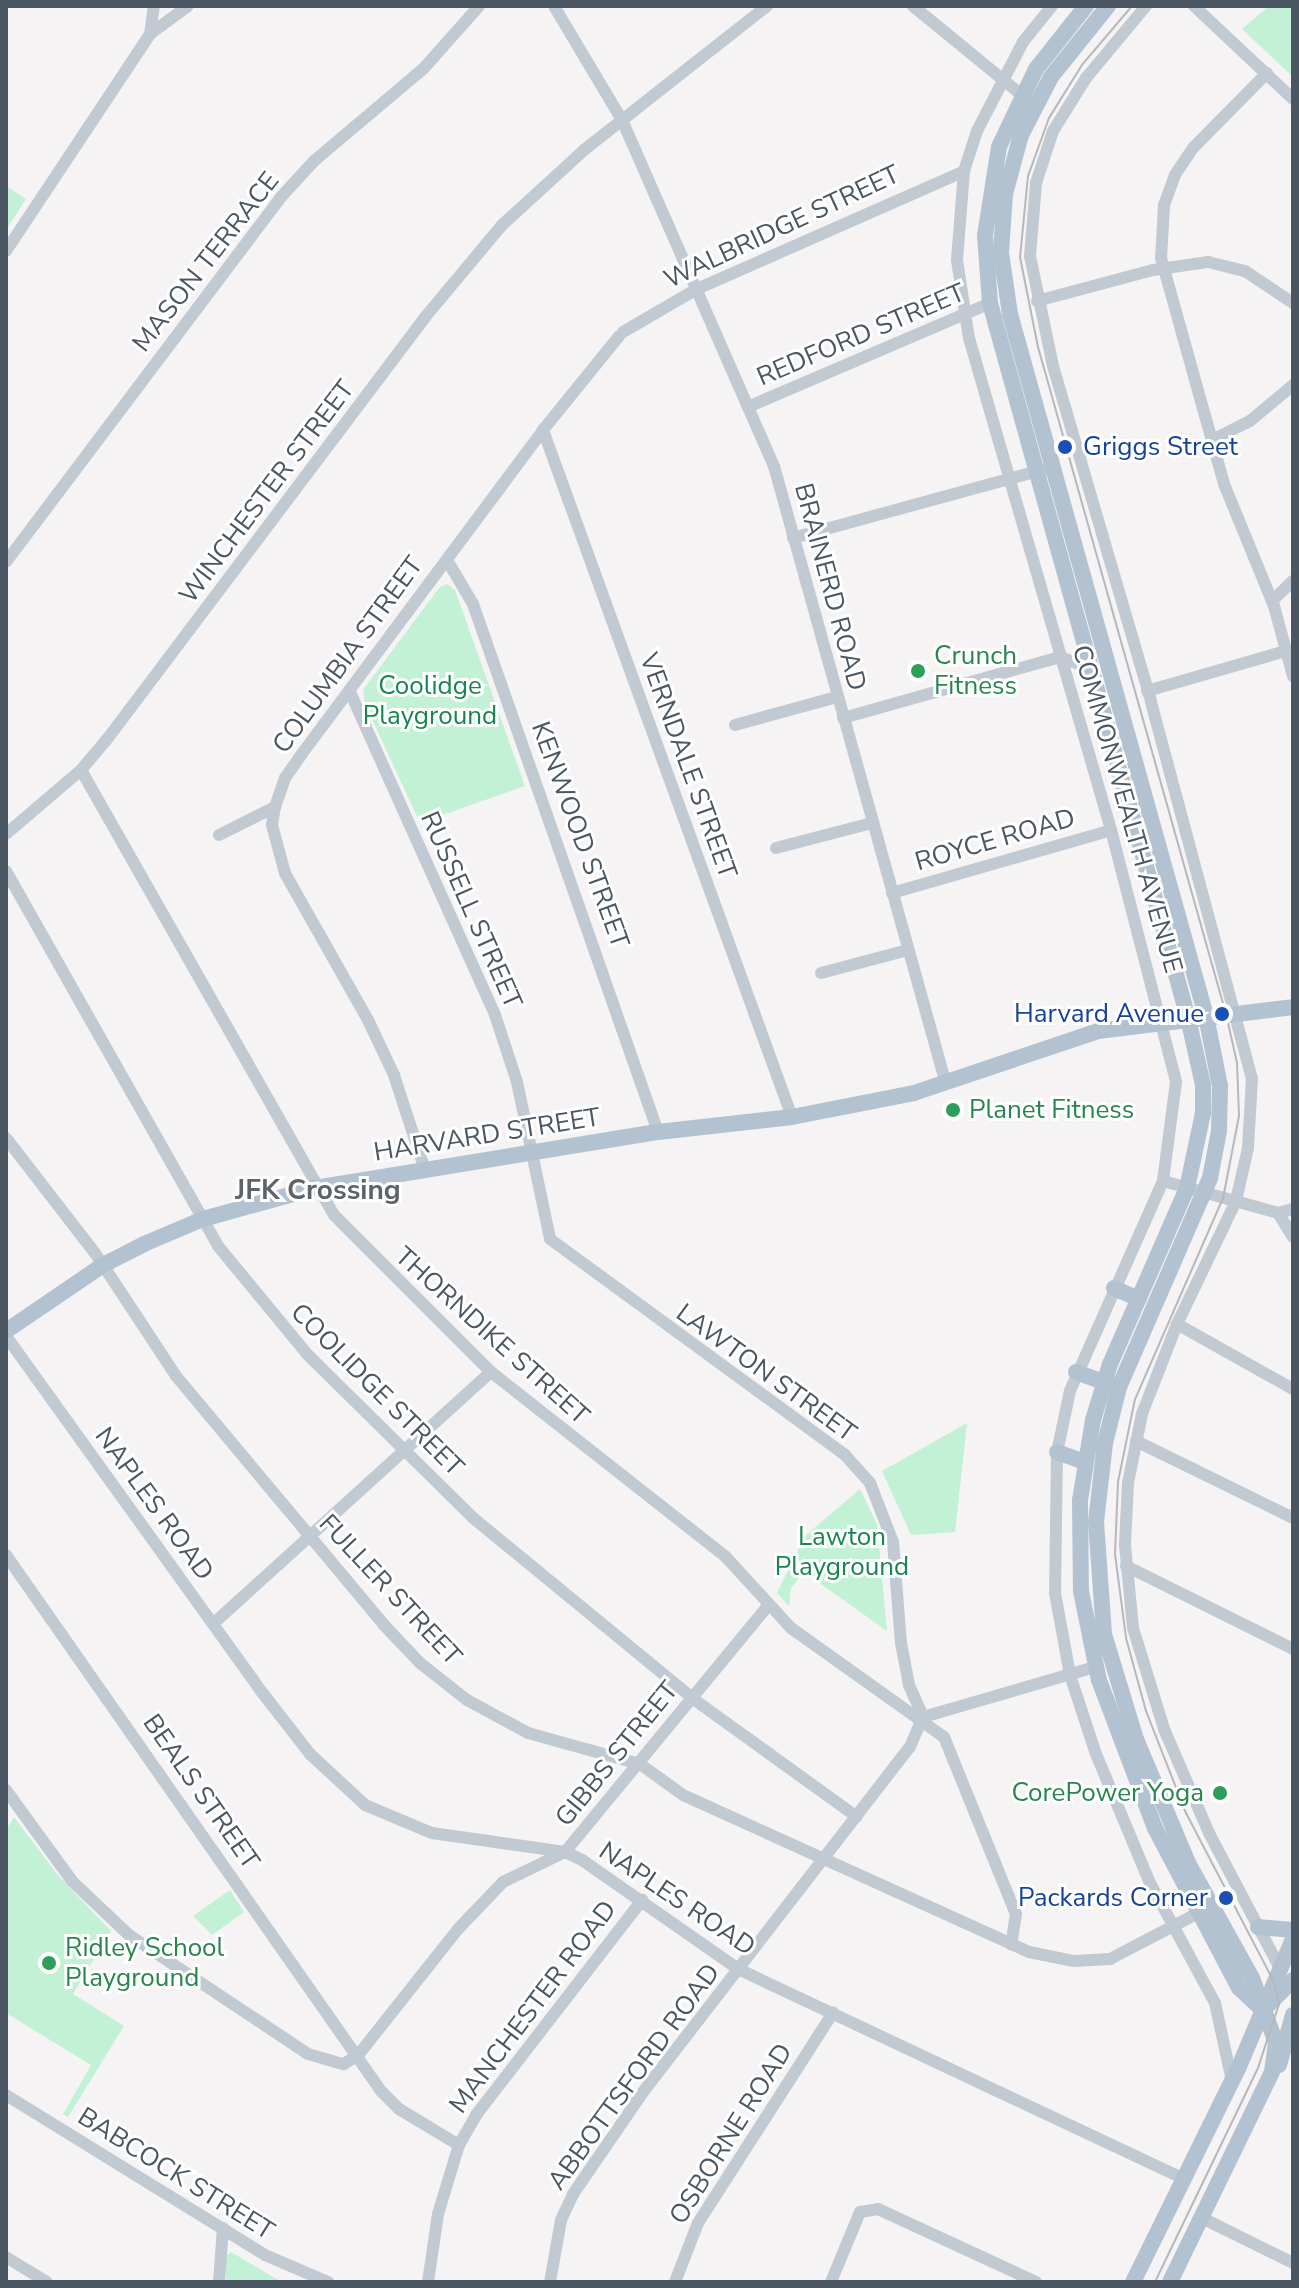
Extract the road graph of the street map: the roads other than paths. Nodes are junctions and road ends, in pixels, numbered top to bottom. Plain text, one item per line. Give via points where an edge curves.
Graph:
1 (154, 6) edge
2 (188, 6) edge
3 (554, 6) edge
4 (767, 6) edge
5 (913, 6) edge
6 (1052, 6) edge
7 (1086, 6) edge
8 (1108, 6) edge
9 (1146, 6) edge
10 (1194, 6) edge
11 (475, 11) edge
12 (150, 34) junction
13 (1267, 73) junction
14 (999, 81) junction
15 (1293, 99) edge
16 (1028, 100) junction
17 (622, 120) junction
18 (964, 171) junction
19 (6, 251) edge
20 (1163, 267) junction
21 (697, 289) junction
22 (1037, 301) junction
23 (990, 303) junction
24 (1293, 303) edge
25 (963, 313) junction
26 (621, 334) joint
27 (1293, 385) edge
28 (750, 406) junction
29 (543, 430) junction
30 (1212, 440) junction
31 (1045, 469) junction
32 (1010, 479) junction
33 (793, 538) junction
34 (447, 560) junction
35 (6, 562) edge
36 (1293, 581) edge
37 (1272, 601) junction
38 (1286, 651) junction
39 (1060, 657) junction
40 (1091, 668) junction
41 (1293, 676) edge
42 (1147, 691) junction
43 (350, 692) junction
44 (837, 697) junction
45 (843, 718) junction
46 (735, 725) dead end
47 (81, 770) junction
48 (275, 807) junction
49 (872, 823) junction
50 (1111, 830) junction
51 (6, 834) edge
52 (219, 835) dead end
53 (776, 848) dead end
54 (6, 871) edge
55 (892, 893) junction
56 (908, 950) junction
57 (821, 973) dead end
58 (1293, 1007) edge
59 (1237, 1013) junction
60 (1206, 1016) junction
61 (1188, 1018) junction
62 (1163, 1020) junction
63 (946, 1084) junction
64 (792, 1117) junction
65 (658, 1132) junction
66 (6, 1138) edge
67 (533, 1151) junction
68 (424, 1167) junction
69 (1163, 1181) junction
70 (315, 1188) junction
71 (1187, 1188) junction
72 (1205, 1193) junction
73 (1236, 1201) junction
74 (1293, 1209) edge
75 (1278, 1213) junction
76 (203, 1219) junction
77 (1293, 1237) edge
78 (103, 1265) junction
79 (1114, 1288) junction
80 (1139, 1299) junction
81 (1177, 1324) junction
82 (6, 1334) edge
83 (491, 1372) junction
84 (1076, 1372) junction
85 (1112, 1385) junction
86 (1293, 1389) edge
87 (1136, 1441) junction
88 (406, 1451) junction
89 (1057, 1452) junction
90 (1085, 1462) junction
91 (1293, 1518) edge
92 (309, 1536) junction
93 (6, 1555) edge
94 (1126, 1566) junction
95 (768, 1606) junction
96 (214, 1623) junction
97 (1293, 1649) edge
98 (1095, 1667) junction
99 (1070, 1675) junction
100 (692, 1698) junction
101 (923, 1717) junction
102 (640, 1764) junction
103 (6, 1790) edge
104 (857, 1817) junction
105 (565, 1852) junction
106 (826, 1858) junction
107 (642, 1900) junction
108 (1196, 1914) junction
109 (1173, 1927) junction
110 (1258, 1927) junction
111 (1293, 1930) edge
112 (1293, 1939) edge
113 (1011, 1945) junction
114 (738, 1969) junction
115 (1287, 1974) edge
116 (1263, 2010) junction
117 (833, 2013) junction
118 (1293, 2015) edge
119 (359, 2054) junction
120 (1232, 2081) junction
121 (6, 2095) edge
122 (1258, 2101) junction
123 (459, 2145) junction
124 (1184, 2179) junction
125 (1202, 2218) junction
126 (223, 2228) junction
127 (6, 2257) edge
128 (1293, 2263) edge
129 (297, 2277) edge
130 (47, 2282) edge
131 (219, 2282) edge
132 (328, 2282) edge
133 (428, 2282) edge
134 (550, 2282) edge
135 (675, 2282) edge
136 (831, 2282) edge
137 (1036, 2282) edge
138 (1133, 2282) edge
139 (1170, 2282) edge

1 - 12 street
2 - 12 street
3 - 17 street, BRAINERD ROAD
4 - 17 street, WINCHESTER STREET
5 - 14 street
6 - 14 street, COMMONWEALTH AVENUE
7 - 16 main road, COMMONWEALTH AVENUE via 1050,48
8 - 16 main road, COMMONWEALTH AVENUE
9 - 22 street, COMMONWEALTH AVENUE via 1067,104 1043,157 1030,222
10 - 13 street
11 - 35 street, MASON TERRACE via 424,68 314,161 281,197
12 - 19 street
13 - 15 street
13 - 20 street via 1193,148 1175,175 1161,227
14 - 16 street
14 - 18 street, COMMONWEALTH AVENUE
16 - 23 main road, COMMONWEALTH AVENUE via 991,176 985,235
16 - 31 main road, COMMONWEALTH AVENUE via 1009,175 1001,253
17 - 21 street, BRAINERD ROAD
17 - 47 street, WINCHESTER STREET via 559,173 456,277
18 - 21 street, WALBRIDGE STREET
18 - 25 street, COMMONWEALTH AVENUE via 957,260
20 - 22 street
20 - 24 street via 1229,265
20 - 30 street
21 - 26 street, WALBRIDGE STREET
21 - 28 street, BRAINERD ROAD
22 - 42 street, COMMONWEALTH AVENUE
23 - 25 street, REDFORD STREET
23 - 31 main road, COMMONWEALTH AVENUE
25 - 28 street, REDFORD STREET
25 - 32 street, COMMONWEALTH AVENUE
26 - 29 street, COLUMBIA STREET
27 - 30 street via 1276,403
28 - 33 street, BRAINERD ROAD
29 - 34 street, COLUMBIA STREET
29 - 64 street, VERNDALE STREET
30 - 37 street via 1234,514
31 - 32 street
31 - 40 main road, COMMONWEALTH AVENUE
31 - 60 main road, COMMONWEALTH AVENUE
32 - 33 street
32 - 39 street, COMMONWEALTH AVENUE
33 - 44 street, BRAINERD ROAD
34 - 43 street, COLUMBIA STREET
34 - 65 street, KENWOOD STREET via 473,604
36 - 37 street
37 - 38 street
38 - 41 street
38 - 42 street
39 - 40 street
39 - 45 street
39 - 50 street, COMMONWEALTH AVENUE
40 - 61 main road, COMMONWEALTH AVENUE
42 - 59 street, COMMONWEALTH AVENUE
43 - 48 street, COLUMBIA STREET via 285,778
43 - 67 street, RUSSELL STREET via 495,1015
44 - 45 street, BRAINERD ROAD
44 - 46 street
45 - 49 street, BRAINERD ROAD
47 - 51 street, WINCHESTER STREET
47 - 70 street, THORNDIKE STREET
48 - 52 street
48 - 68 street, COLUMBIA STREET via 272,825 285,873 368,1020 394,1075
49 - 53 street
49 - 55 street, BRAINERD ROAD
50 - 55 street, ROYCE ROAD
50 - 62 street, COMMONWEALTH AVENUE
54 - 76 street, COOLIDGE STREET
55 - 56 street, BRAINERD ROAD
56 - 57 street
56 - 63 street, BRAINERD ROAD
58 - 59 main road
59 - 60 main road
59 - 73 street, COMMONWEALTH AVENUE via 1252,1078 1252,1109
60 - 61 main road
60 - 72 main road, COMMONWEALTH AVENUE via 1221,1100 1217,1147
61 - 62 main road
61 - 71 main road, COMMONWEALTH AVENUE via 1203,1085 1203,1113
62 - 63 main road via 1076,1038
62 - 69 street, COMMONWEALTH AVENUE via 1176,1082
63 - 64 main road, HARVARD STREET
64 - 65 main road, HARVARD STREET
65 - 67 main road, HARVARD STREET
66 - 78 street, FULLER STREET
67 - 68 main road, HARVARD STREET
67 - 101 street, LAWTON STREET via 539,1207 550,1239 845,1455 870,1483 893,1542 901,1643
68 - 70 main road, HARVARD STREET
69 - 71 street
69 - 79 street, COMMONWEALTH AVENUE
70 - 76 main road, HARVARD STREET
70 - 83 street, THORNDIKE STREET via 356,1242
71 - 72 street
71 - 80 main road, COMMONWEALTH AVENUE
72 - 73 street
72 - 85 main road, COMMONWEALTH AVENUE
73 - 75 street
73 - 81 street, COMMONWEALTH AVENUE
74 - 75 street
75 - 77 street
76 - 78 main road, HARVARD STREET
76 - 88 street, COOLIDGE STREET via 279,1323
78 - 82 main road, HARVARD STREET
78 - 92 street, FULLER STREET via 176,1376
79 - 80 main road
79 - 84 street, COMMONWEALTH AVENUE
80 - 85 main road, COMMONWEALTH AVENUE
81 - 86 street
81 - 87 street, COMMONWEALTH AVENUE via 1150,1388
82 - 96 street, NAPLES ROAD
83 - 88 street
83 - 95 street, THORNDIKE STREET via 725,1556
84 - 85 main road
84 - 89 street, COMMONWEALTH AVENUE
85 - 90 main road, COMMONWEALTH AVENUE
85 - 116 main road, COMMONWEALTH AVENUE via 1097,1501 1096,1567 1104,1634 1136,1739 1169,1821 1252,1978
87 - 91 street
87 - 94 street, COMMONWEALTH AVENUE via 1126,1503
88 - 92 street
88 - 100 street, COOLIDGE STREET via 472,1517
89 - 90 main road
89 - 99 street, COMMONWEALTH AVENUE via 1053,1569
90 - 98 main road, COMMONWEALTH AVENUE via 1080,1568
92 - 96 street
92 - 102 street, FULLER STREET via 420,1663 467,1700 528,1733
93 - 119 street, BEALS STREET
94 - 97 street
94 - 110 street, COMMONWEALTH AVENUE via 1135,1637 1164,1729
95 - 100 street, GIBBS STREET
95 - 101 street, THORNDIKE STREET via 883,1696
96 - 105 street, NAPLES ROAD via 310,1754 365,1805 432,1833
98 - 99 street
98 - 108 main road, COMMONWEALTH AVENUE via 1138,1787
99 - 101 street
99 - 109 street, COMMONWEALTH AVENUE via 1113,1798
100 - 102 street, GIBBS STREET
100 - 104 street, COOLIDGE STREET
101 - 104 street, ABBOTTSFORD ROAD via 910,1747
101 - 113 street via 944,1737 958,1763 1016,1914
102 - 105 street, GIBBS STREET
102 - 106 street, FULLER STREET via 683,1795
103 - 119 street via 72,1881 164,1963 308,2054 344,2064
104 - 106 street, ABBOTTSFORD ROAD
105 - 107 street, NAPLES ROAD
105 - 119 street, GIBBS STREET via 503,1882 480,1904
106 - 113 street, FULLER STREET
106 - 114 street, ABBOTTSFORD ROAD
107 - 114 street, NAPLES ROAD
107 - 123 street, MANCHESTER ROAD via 476,2115
108 - 109 street, FULLER STREET
108 - 116 main road, COMMONWEALTH AVENUE via 1239,1988
109 - 113 street, FULLER STREET via 1121,1956 1098,1961 1062,1960
109 - 120 street, COMMONWEALTH AVENUE via 1215,2003
110 - 111 main road
110 - 115 street, COMMONWEALTH AVENUE
112 - 115 main road
114 - 117 street, NAPLES ROAD
114 - 134 street, ABBOTTSFORD ROAD via 573,2194 561,2220
115 - 116 main road
116 - 120 main road
116 - 122 main road, COMMONWEALTH AVENUE via 1276,2051
117 - 124 street, NAPLES ROAD
117 - 135 street, OSBORNE ROAD via 698,2223
118 - 122 main road via 1277,2072
119 - 123 street, BEALS STREET via 399,2109
120 - 124 main road
121 - 126 street, BABCOCK STREET
122 - 125 main road, COMMONWEALTH AVENUE
123 - 133 street, MANCHESTER ROAD via 438,2214
124 - 138 main road
125 - 128 street
125 - 139 main road, COMMONWEALTH AVENUE
126 - 129 street, BABCOCK STREET
126 - 131 street
127 - 130 street
129 - 132 street, BABCOCK STREET
136 - 137 street via 860,2212 878,2209

